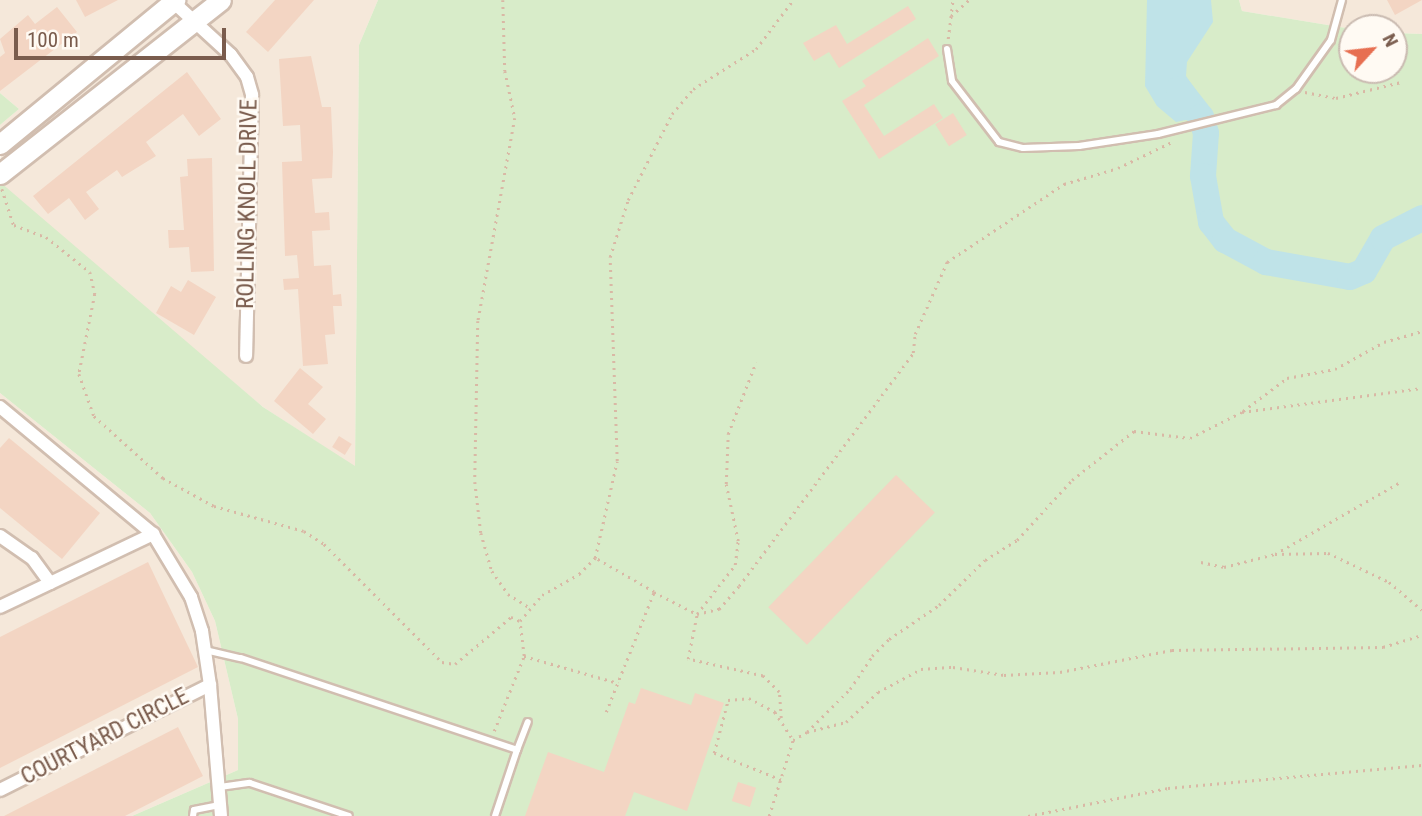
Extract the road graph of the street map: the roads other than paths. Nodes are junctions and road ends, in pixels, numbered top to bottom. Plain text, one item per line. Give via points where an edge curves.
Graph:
1 (221, 0) edge
2 (1342, 0) edge
3 (173, 1) edge
4 (195, 23) junction
5 (947, 49) road end
6 (0, 144) edge
7 (0, 174) edge
8 (246, 356) dead end
9 (0, 407) edge
10 (153, 534) junction
11 (0, 536) edge
12 (50, 583) junction
13 (0, 607) edge
14 (205, 650) junction
15 (210, 685) junction
16 (528, 722) dead end
17 (517, 750) junction
18 (220, 787) junction
19 (0, 790) edge
20 (221, 810) edge
21 (193, 816) edge
22 (349, 816) edge
23 (495, 816) edge

1 - 4 main road
2 - 5 lane via 1331,40 1296,89 1276,105 1079,146 1023,148 999,142 952,80
3 - 4 street, ROLLING KNOLL DRIVE
3 - 6 main road
4 - 7 main road
4 - 8 street, ROLLING KNOLL DRIVE via 232,55 252,95
9 - 10 street
10 - 12 street
10 - 14 street via 191,597
11 - 12 street via 32,558
12 - 13 street
14 - 15 street
14 - 17 lane
15 - 18 street
15 - 19 street, COURTYARD CIRCLE
16 - 17 lane
17 - 23 lane
18 - 20 street
18 - 22 lane via 250,783
20 - 21 lane via 194,810

